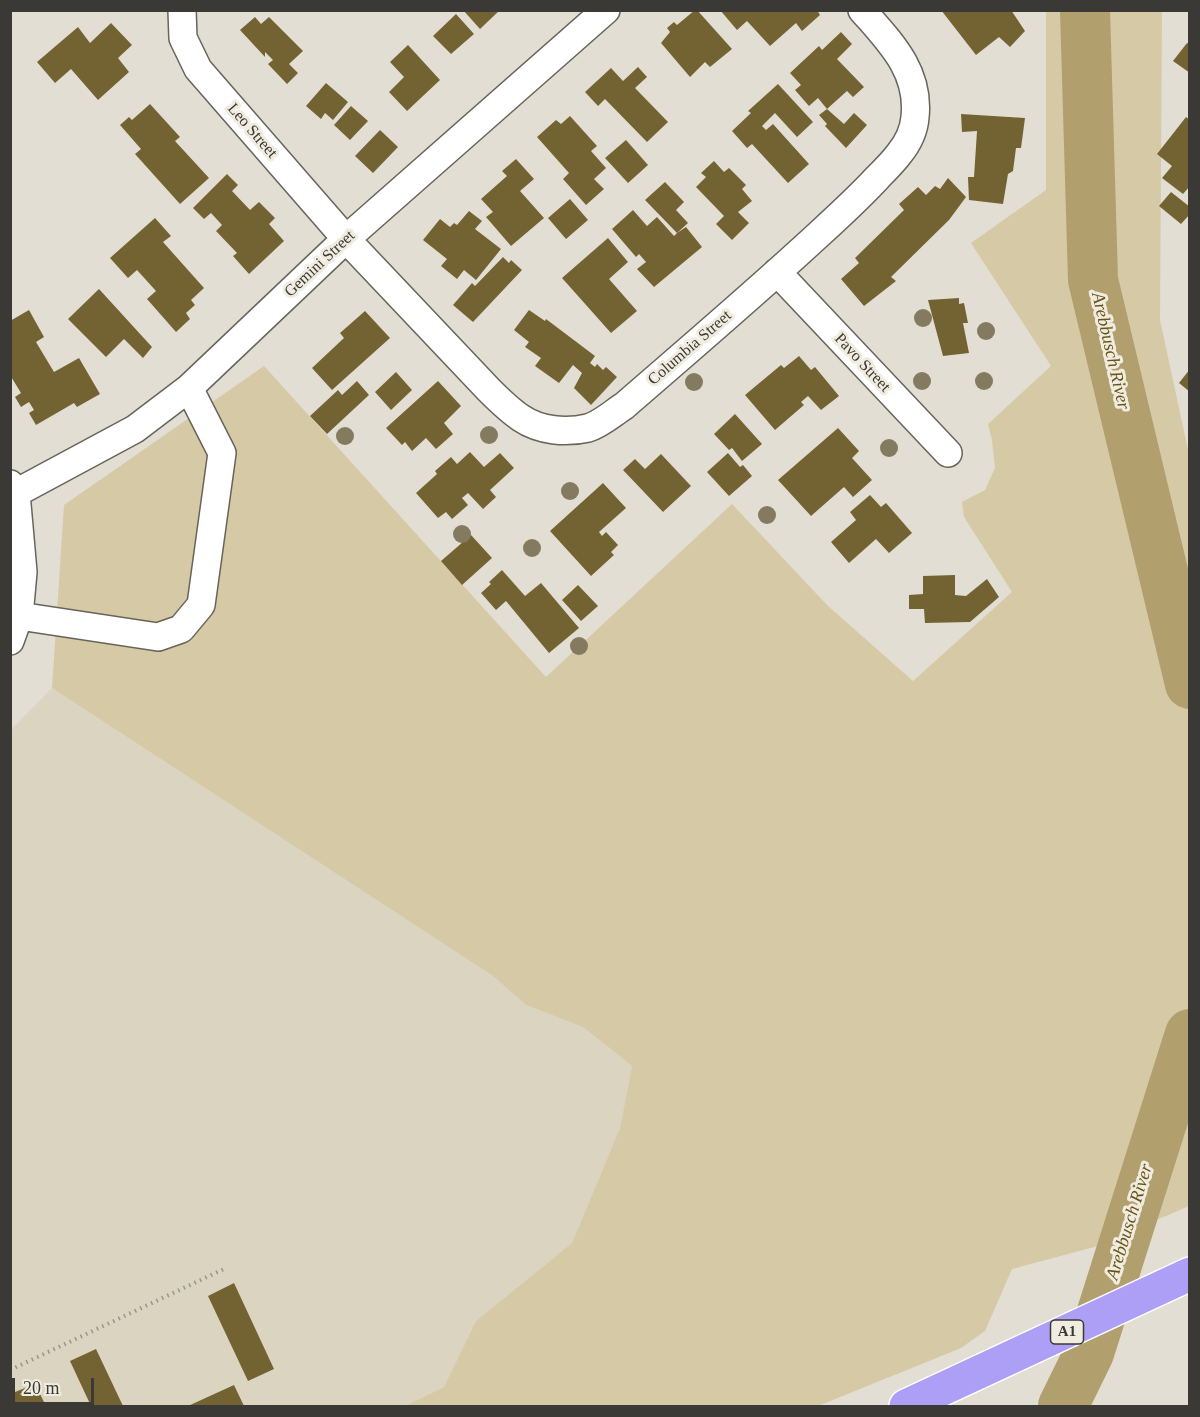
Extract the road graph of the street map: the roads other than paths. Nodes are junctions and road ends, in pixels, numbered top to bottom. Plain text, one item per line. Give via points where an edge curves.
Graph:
1 (182, 10) edge
2 (606, 10) edge
3 (862, 10) edge
4 (346, 239) junction
5 (777, 272) junction
6 (189, 388) junction
7 (948, 453) dead end
8 (13, 488) edge
9 (19, 616) junction
10 (10, 641) edge
11 (1185, 1277) edge
12 (906, 1407) edge

1 - 4 street, Leo Street via 183,38 198,69
2 - 4 street, Gemini Street
3 - 5 street, Columbia Street via 904,60 915,99 910,137 856,200
4 - 5 street, Columbia Street via 489,390 521,418 543,429 589,428 604,420
4 - 6 street, Gemini Street
5 - 7 street, Pavo Street
6 - 8 street, Gemini Street via 135,429
6 - 9 street via 222,453 201,605 181,629 158,637
8 - 9 street via 23,572
9 - 10 street
11 - 12 highway, A1

